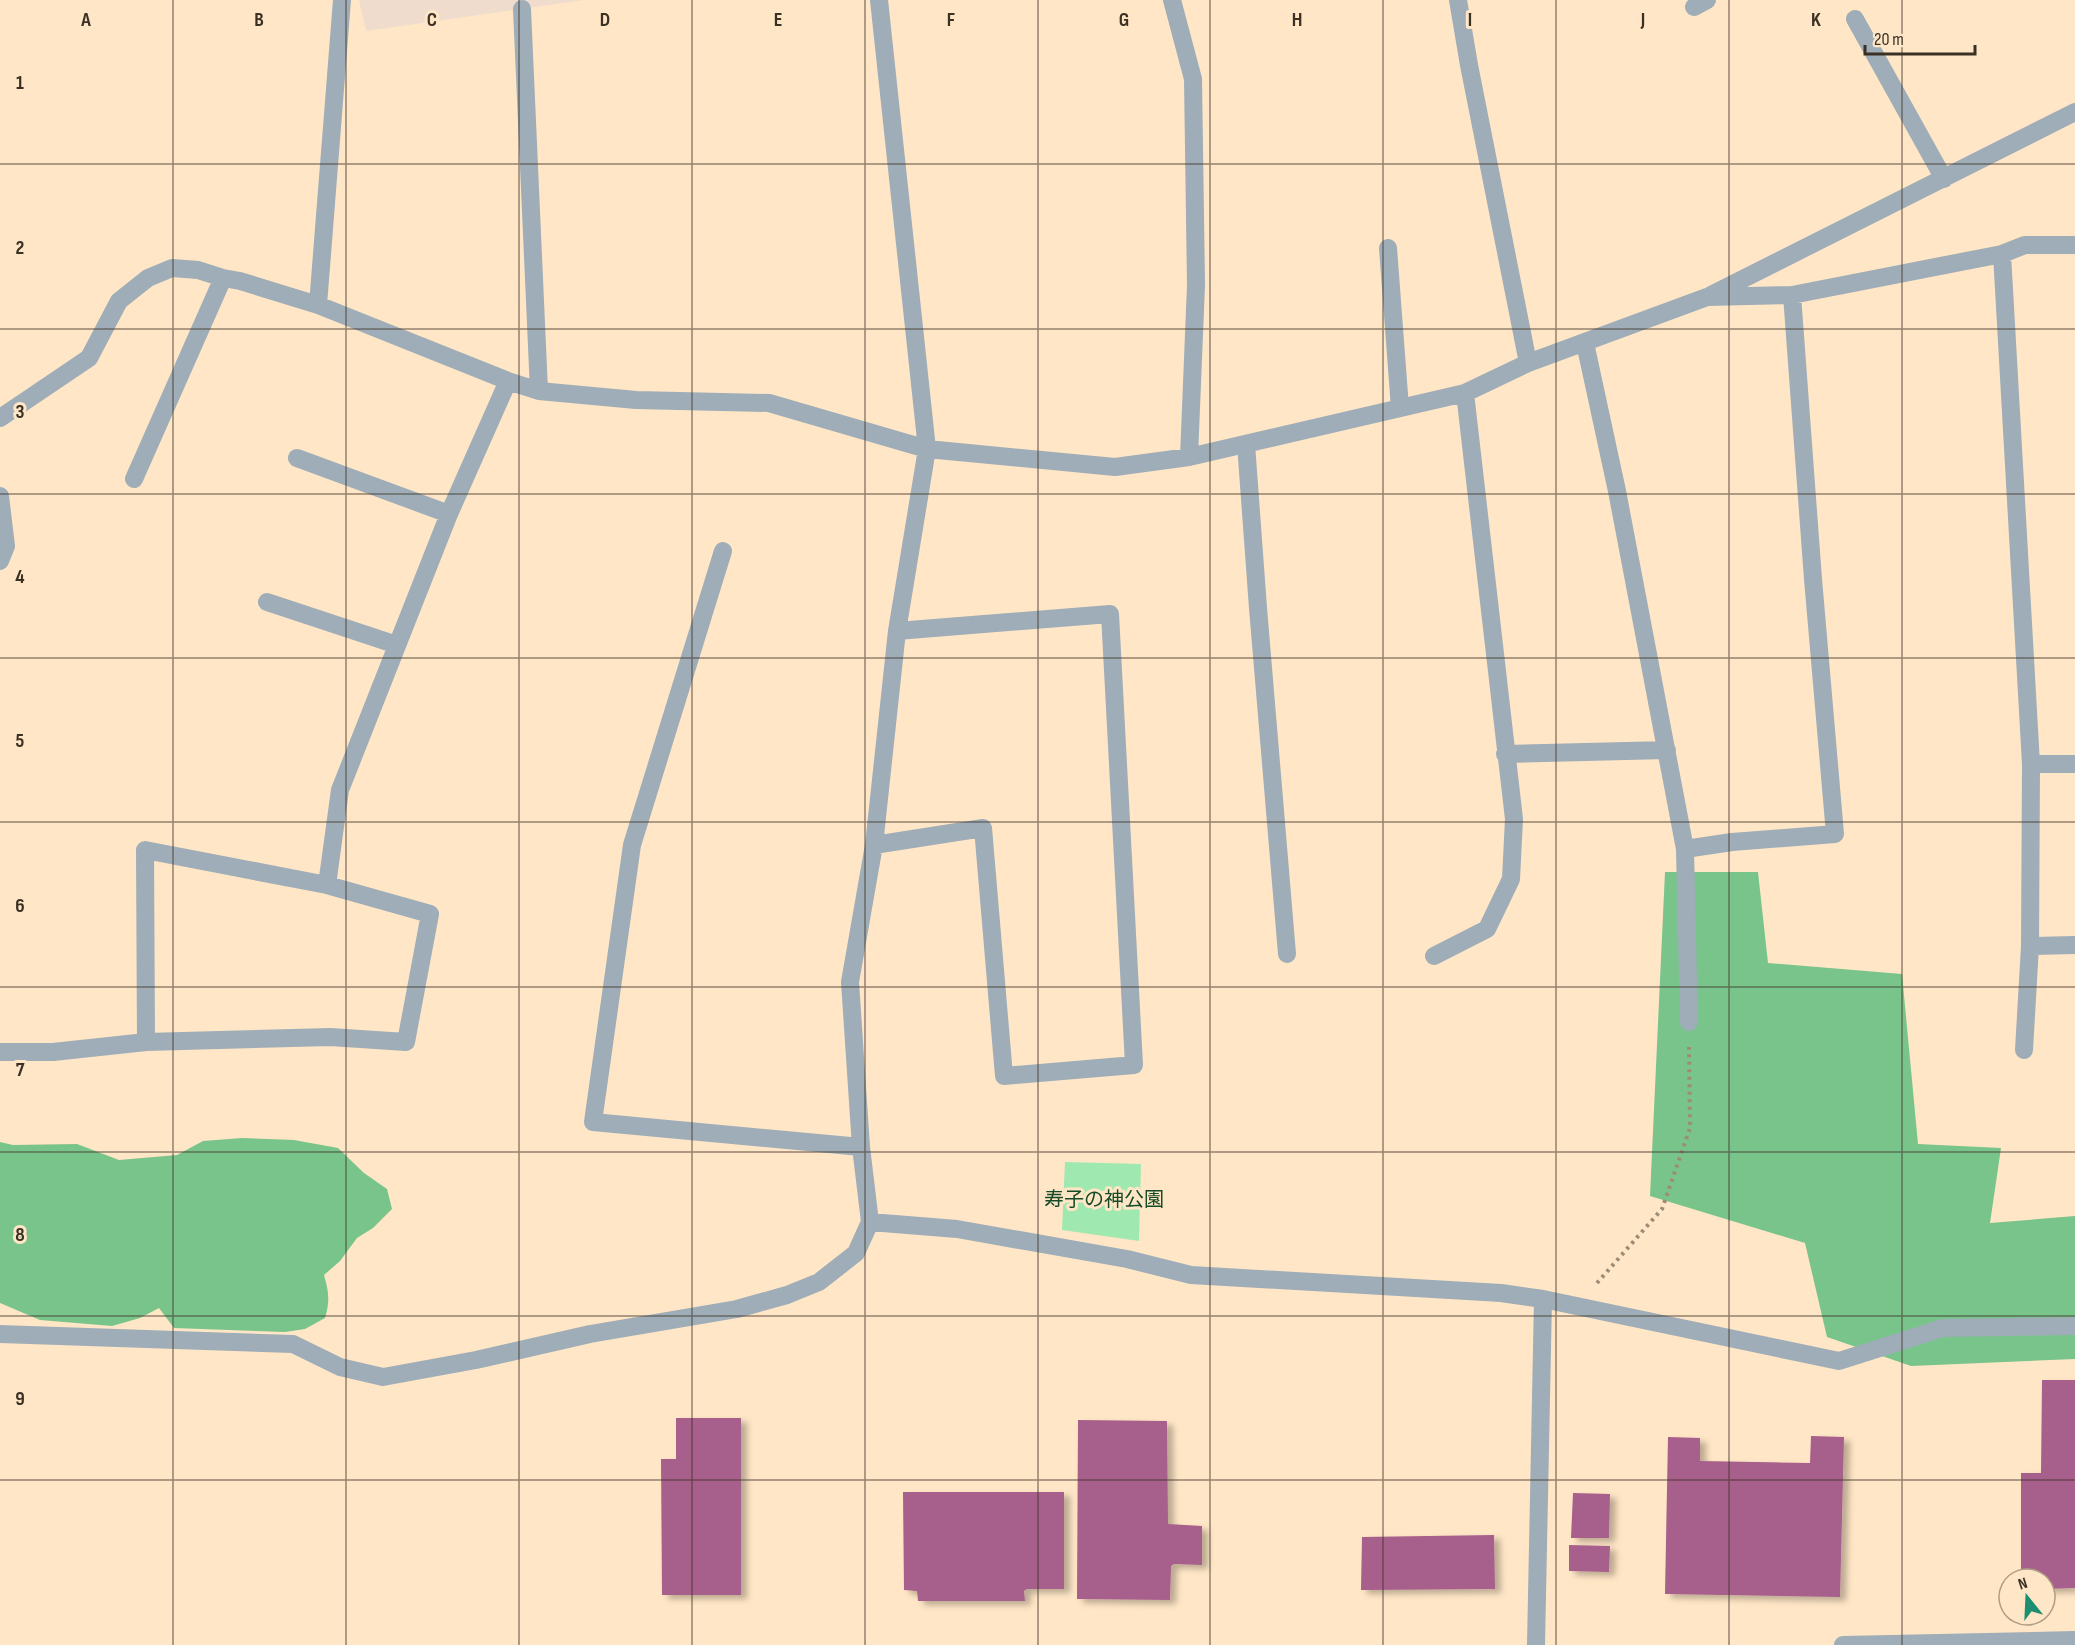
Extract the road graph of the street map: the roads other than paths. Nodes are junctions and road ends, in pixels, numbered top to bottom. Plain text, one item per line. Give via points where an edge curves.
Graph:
1 (342, 0) edge
2 (879, 0) edge
3 (1172, 0) edge
4 (1458, 0) edge
5 (522, 9) dead end
6 (1855, 19) dead end
7 (2075, 112) edge
8 (1944, 179) junction
9 (2075, 245) edge
10 (1388, 248) dead end
11 (2002, 254) junction
12 (223, 278) junction
13 (1792, 296) junction
14 (1707, 297) junction
15 (318, 304) junction
16 (1585, 343) junction
17 (1528, 363) junction
18 (508, 381) junction
19 (539, 391) junction
20 (1465, 393) junction
21 (1400, 408) junction
22 (0, 418) edge
23 (1246, 444) junction
24 (927, 449) junction
25 (1189, 457) junction
26 (297, 458) dead end
27 (135, 479) dead end
28 (0, 496) edge
29 (449, 514) junction
30 (723, 551) dead end
31 (0, 561) edge
32 (267, 602) dead end
33 (897, 631) junction
34 (397, 645) junction
35 (1667, 750) junction
36 (1505, 754) junction
37 (2031, 764) junction
38 (2075, 764) edge
39 (874, 845) junction
40 (1685, 849) junction
41 (327, 885) junction
42 (2075, 945) edge
43 (2030, 946) junction
44 (1287, 954) dead end
45 (1434, 956) dead end
46 (1689, 1022) road end
47 (146, 1042) junction
48 (2024, 1050) dead end
49 (0, 1052) edge
50 (861, 1147) junction
51 (870, 1222) junction
52 (1544, 1299) junction
53 (2075, 1326) edge
54 (0, 1334) edge
55 (2075, 1640) edge
56 (1536, 1645) edge
57 (1843, 1645) edge

1 - 15 street
2 - 24 street
3 - 25 street via 1193,79 1196,285
4 - 17 street
5 - 19 street
6 - 8 street
7 - 8 street
8 - 14 street
9 - 11 street via 2025,245
10 - 21 street
11 - 13 street
11 - 37 street
12 - 15 street
12 - 22 street via 198,270 172,268 148,278 119,301 89,358
12 - 27 street
13 - 14 street
13 - 40 street via 1835,834
14 - 16 street
15 - 18 street
16 - 17 street
16 - 35 street
17 - 20 street
18 - 19 street
18 - 29 street
19 - 24 street via 636,400 769,403
20 - 21 street
20 - 36 street
21 - 23 street
23 - 25 street
23 - 44 street
24 - 25 street via 1115,467
24 - 33 street
26 - 29 street
28 - 31 street via 6,546
29 - 34 street
30 - 50 street via 632,845 593,1122
32 - 34 street
33 - 39 street
33 - 39 street via 1110,614 1134,1065 1004,1076 983,828
34 - 41 street via 340,790
35 - 36 street
35 - 40 street
36 - 45 street via 1514,819 1511,879 1488,929
37 - 38 street
37 - 43 street
39 - 50 street via 850,982
40 - 46 street
41 - 47 street via 145,850
41 - 47 street via 430,914 406,1042 330,1037
42 - 43 street
43 - 48 street
47 - 49 street via 53,1052
50 - 51 street
51 - 52 street via 957,1229 1127,1259 1191,1275 1501,1293
51 - 54 street via 856,1253 819,1282 787,1295 737,1309 382,1377 340,1367 293,1344
52 - 53 street via 1839,1361 1943,1329
52 - 56 street
55 - 57 street

